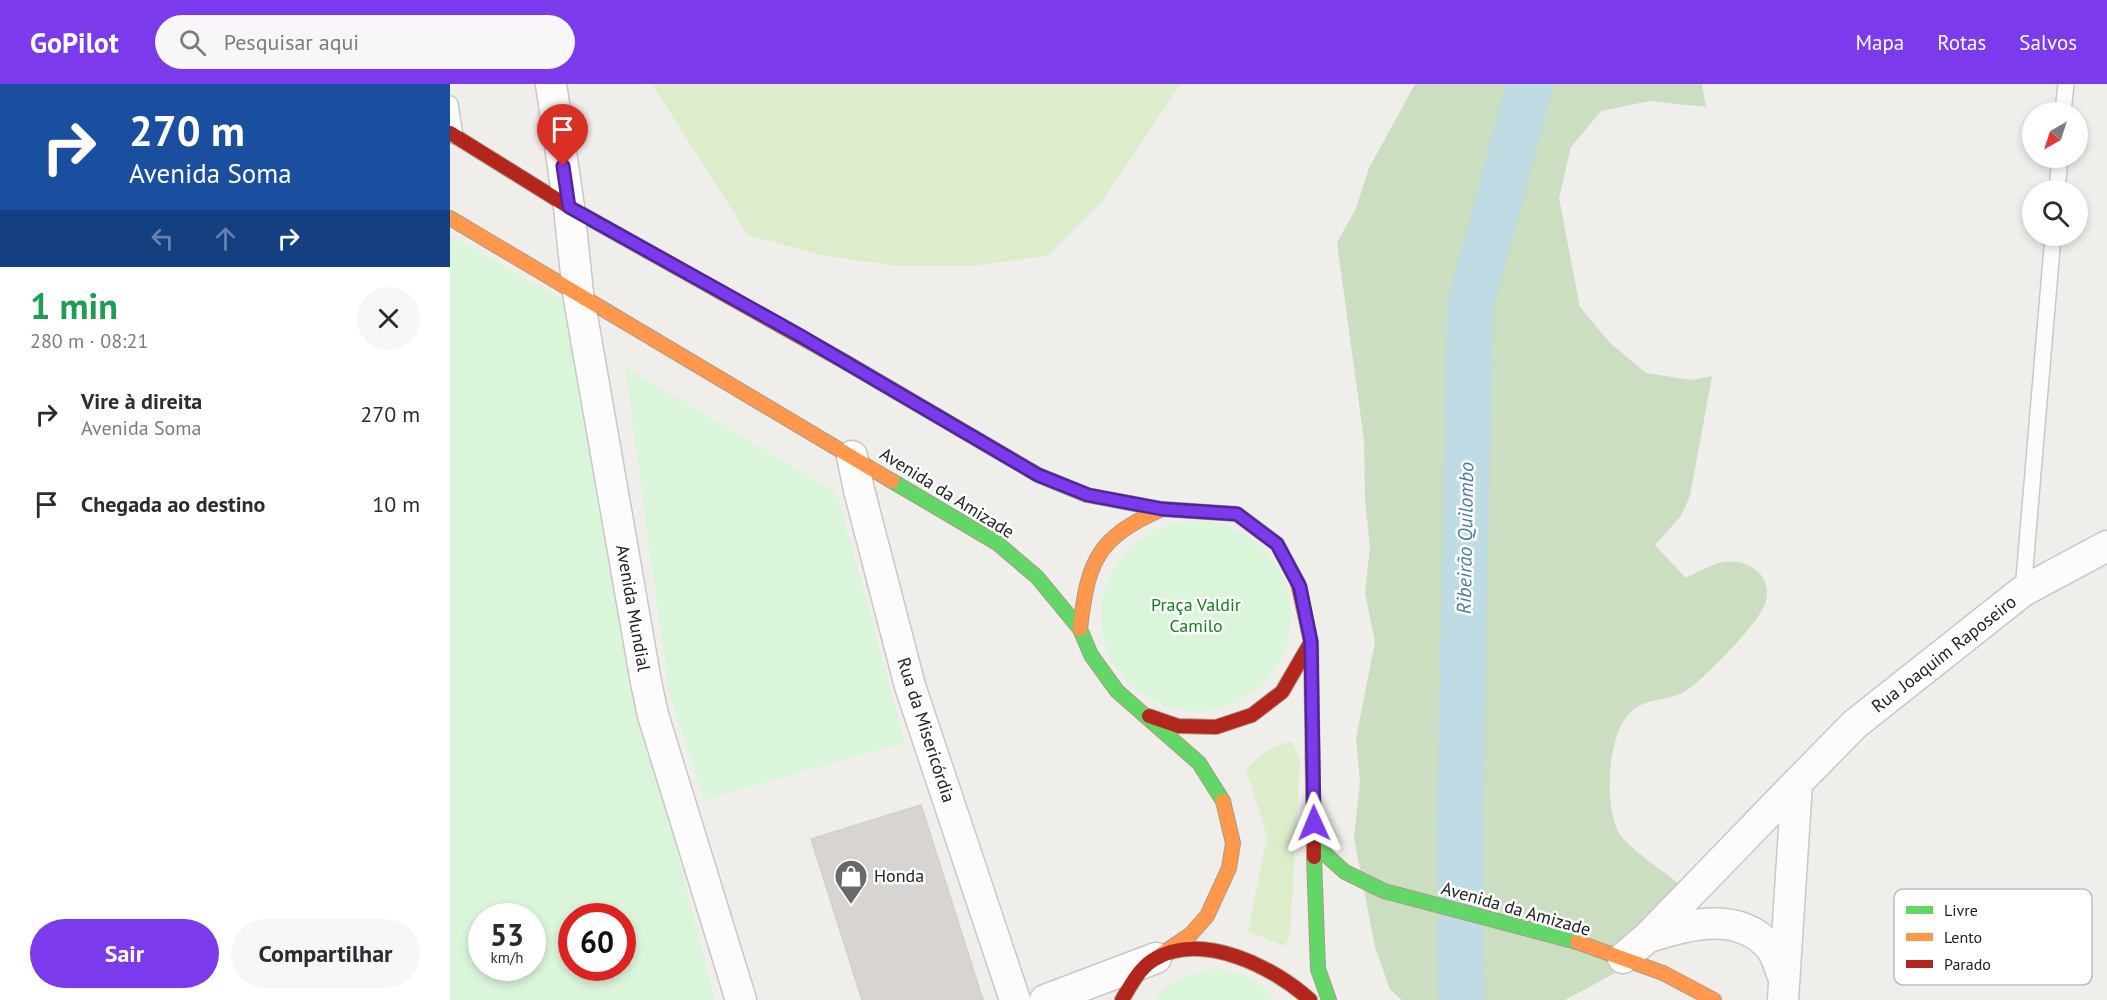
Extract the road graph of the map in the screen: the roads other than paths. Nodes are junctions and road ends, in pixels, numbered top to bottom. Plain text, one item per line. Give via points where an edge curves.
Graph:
1 (551, 84) edge
2 (2066, 84) edge
3 (2064, 102) edge
4 (450, 104) edge
5 (453, 135) edge
6 (569, 207) junction
7 (450, 218) edge
8 (2052, 246) edge
9 (578, 293) junction
10 (852, 456) junction
11 (1162, 509) junction
12 (2107, 546) edge
13 (2023, 591) junction
14 (1080, 629) junction
15 (1311, 642) junction
16 (1142, 713) junction
17 (1797, 783) junction
18 (1315, 845) junction
19 (1647, 938) junction
20 (1156, 958) junction
21 (1623, 958) junction
22 (1130, 986) junction
23 (1783, 988) edge
24 (741, 1000) edge
25 (1015, 1000) edge
26 (1045, 1000) edge
27 (1115, 1000) edge
28 (1122, 1000) edge
29 (1310, 1000) edge
30 (1329, 1000) edge
31 (1714, 1000) edge

1 - 6 street, Avenida Mundial
2 - 3 lane
4 - 5 lane
5 - 6 main road
6 - 9 street, Avenida Mundial
6 - 11 main road via 1038,475 1088,495
7 - 9 main road, Avenida da Amizade
8 - 13 lane
9 - 10 main road, Avenida da Amizade
9 - 24 street, Avenida Mundial via 653,715
10 - 14 main road, Avenida da Amizade via 998,543 1037,577
10 - 25 street, Rua da Misericórdia via 910,686
11 - 14 main road via 1132,521 1107,541 1093,563 1084,591
11 - 15 main road via 1237,514 1277,544 1300,587
12 - 13 street, Rua Joaquim Raposeiro
13 - 17 street, Rua Joaquim Raposeiro via 1856,724
14 - 16 main road, Avenida da Amizade via 1091,655 1117,691
15 - 16 main road via 1282,692 1252,715 1216,727 1178,726
15 - 18 main road
16 - 20 main road, Avenida da Amizade via 1199,763 1218,789 1233,843 1228,868 1207,916 1190,935
17 - 19 street, Rua Joaquim Raposeiro
17 - 23 street
18 - 21 main road, Avenida da Amizade via 1348,874 1404,897
18 - 30 main road via 1315,939 1318,969
19 - 21 street, Rua Joaquim Raposeiro
19 - 23 street via 1689,925 1725,923 1748,930 1770,947
20 - 22 main road, Avenida da Amizade
20 - 26 street
20 - 29 main road via 1190,951 1226,953 1267,966
21 - 31 main road, Avenida da Amizade via 1687,983
22 - 27 main road
22 - 28 main road

